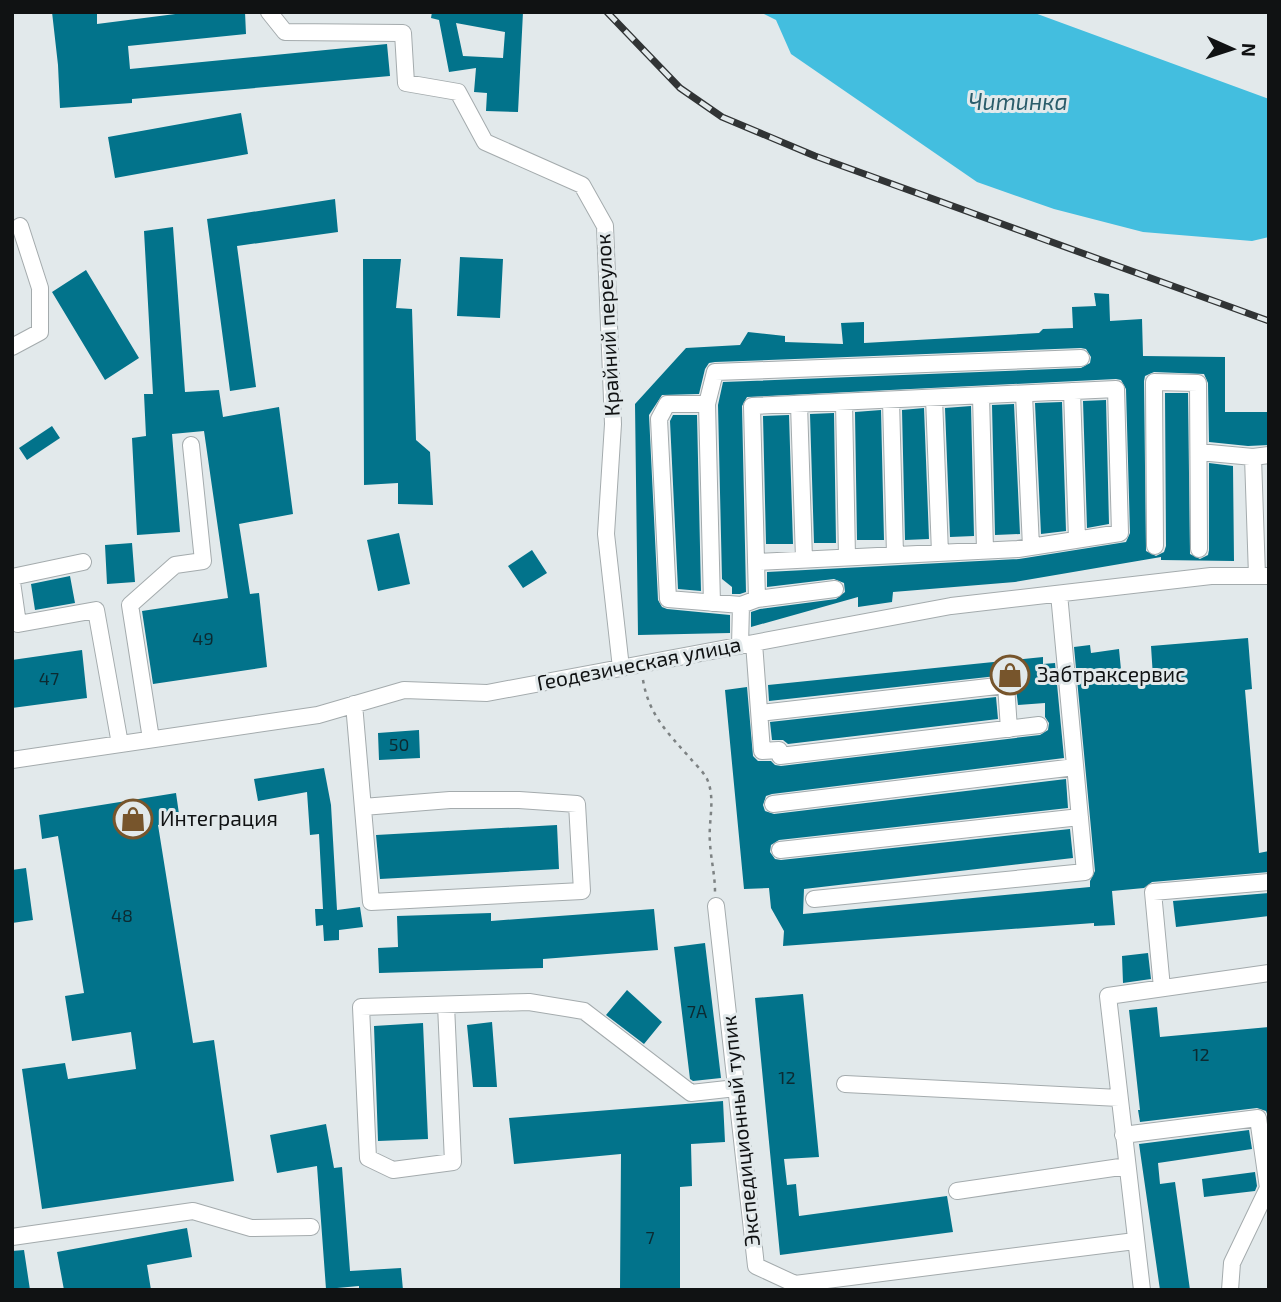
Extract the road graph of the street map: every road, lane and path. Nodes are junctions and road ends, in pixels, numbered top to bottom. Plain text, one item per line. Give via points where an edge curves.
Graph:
1 (269, 12) edge
2 (20, 226) dead end
3 (12, 347) edge
4 (1081, 358) dead end
5 (1072, 391) junction
6 (1024, 394) junction
7 (981, 396) junction
8 (934, 398) junction
9 (891, 400) junction
10 (844, 402) junction
11 (707, 404) junction
12 (799, 404) junction
13 (191, 445) dead end
14 (1199, 452) junction
15 (1261, 456) edge
16 (1077, 539) junction
17 (1155, 546) dead end
18 (1031, 547) junction
19 (1199, 549) dead end
20 (985, 551) junction
21 (940, 553) junction
22 (895, 555) junction
23 (847, 557) junction
24 (804, 559) junction
25 (83, 562) dead end
26 (756, 562) junction
27 (1263, 576) edge
28 (12, 579) edge
29 (835, 589) dead end
30 (1059, 594) junction
31 (757, 599) junction
32 (712, 603) junction
33 (741, 605) junction
34 (747, 644) junction
35 (640, 664) junction
36 (621, 668) junction
37 (354, 704) junction
38 (760, 713) junction
39 (1039, 725) dead end
40 (1009, 729) junction
41 (151, 739) junction
42 (120, 744) junction
43 (12, 760) edge
44 (1075, 767) junction
45 (773, 804) dead end
46 (363, 807) junction
47 (1080, 817) junction
48 (780, 850) dead end
49 (1269, 882) edge
50 (814, 900) dead end
51 (716, 906) joint
52 (1269, 974) edge
53 (1162, 988) junction
54 (446, 1004) junction
55 (845, 1084) dead end
56 (736, 1088) junction
57 (1119, 1098) junction
58 (1123, 1135) junction
59 (1127, 1166) junction
60 (957, 1191) dead end
61 (311, 1227) dead end
62 (12, 1237) edge
63 (1135, 1241) junction
64 (1142, 1290) edge
65 (1230, 1290) edge

1 - 36 street, Крайний переулок via 285,33 403,33 406,83 458,92 485,142 582,185 605,226 613,424 606,534
2 - 3 street via 40,288 40,332
4 - 11 street via 715,372
5 - 6 street
5 - 16 street
5 - 16 street via 1116,389 1120,533
6 - 7 street
6 - 18 street
7 - 8 street
7 - 20 street
8 - 9 street
8 - 21 street
9 - 10 street
9 - 22 street
10 - 12 street
10 - 23 street
11 - 32 street
11 - 32 street via 667,404 659,419 668,599
12 - 24 street
12 - 26 street via 752,406
13 - 41 street via 204,561 175,565 130,605
14 - 15 street
14 - 17 street via 1198,383 1154,382
14 - 19 street
15 - 27 street
16 - 18 street
18 - 20 street
20 - 21 street
21 - 22 street
22 - 23 street
23 - 24 street
24 - 26 street
25 - 28 street
26 - 31 street
27 - 30 street, Геодезическая улица via 1211,576
28 - 42 street via 18,624 96,610
29 - 31 street
30 - 34 street, Геодезическая улица via 951,606
30 - 44 street
31 - 33 street
32 - 33 street
33 - 34 street
34 - 35 street, Геодезическая улица
34 - 38 street
35 - 36 street, Геодезическая улица
35 - 51 path via 650,708 706,776 712,796 709,832
36 - 37 street, Геодезическая улица via 486,693 404,690
37 - 41 street, Геодезическая улица via 318,715
37 - 46 street
38 - 40 street via 762,751 779,750 780,755
38 - 40 street via 1006,685
39 - 40 street
41 - 42 street, Геодезическая улица
42 - 43 street, Геодезическая улица
44 - 45 street
44 - 47 street
46 - 46 street via 371,902 582,891 577,804 450,800
47 - 48 street
47 - 50 street via 1085,872
49 - 53 street via 1153,892
51 - 56 street, Экспедиционный тупик
52 - 53 street
53 - 57 street via 1108,996
54 - 54 street via 361,1007 368,1158 393,1170 453,1162
54 - 56 street via 528,1002 584,1011 691,1093
55 - 57 street
56 - 63 street, Экспедиционный тупик via 756,1266 795,1284
57 - 58 street
58 - 59 street
58 - 65 street via 1258,1118 1268,1188 1233,1263
59 - 60 street
59 - 63 street
61 - 62 street via 251,1228 193,1211
63 - 64 street

